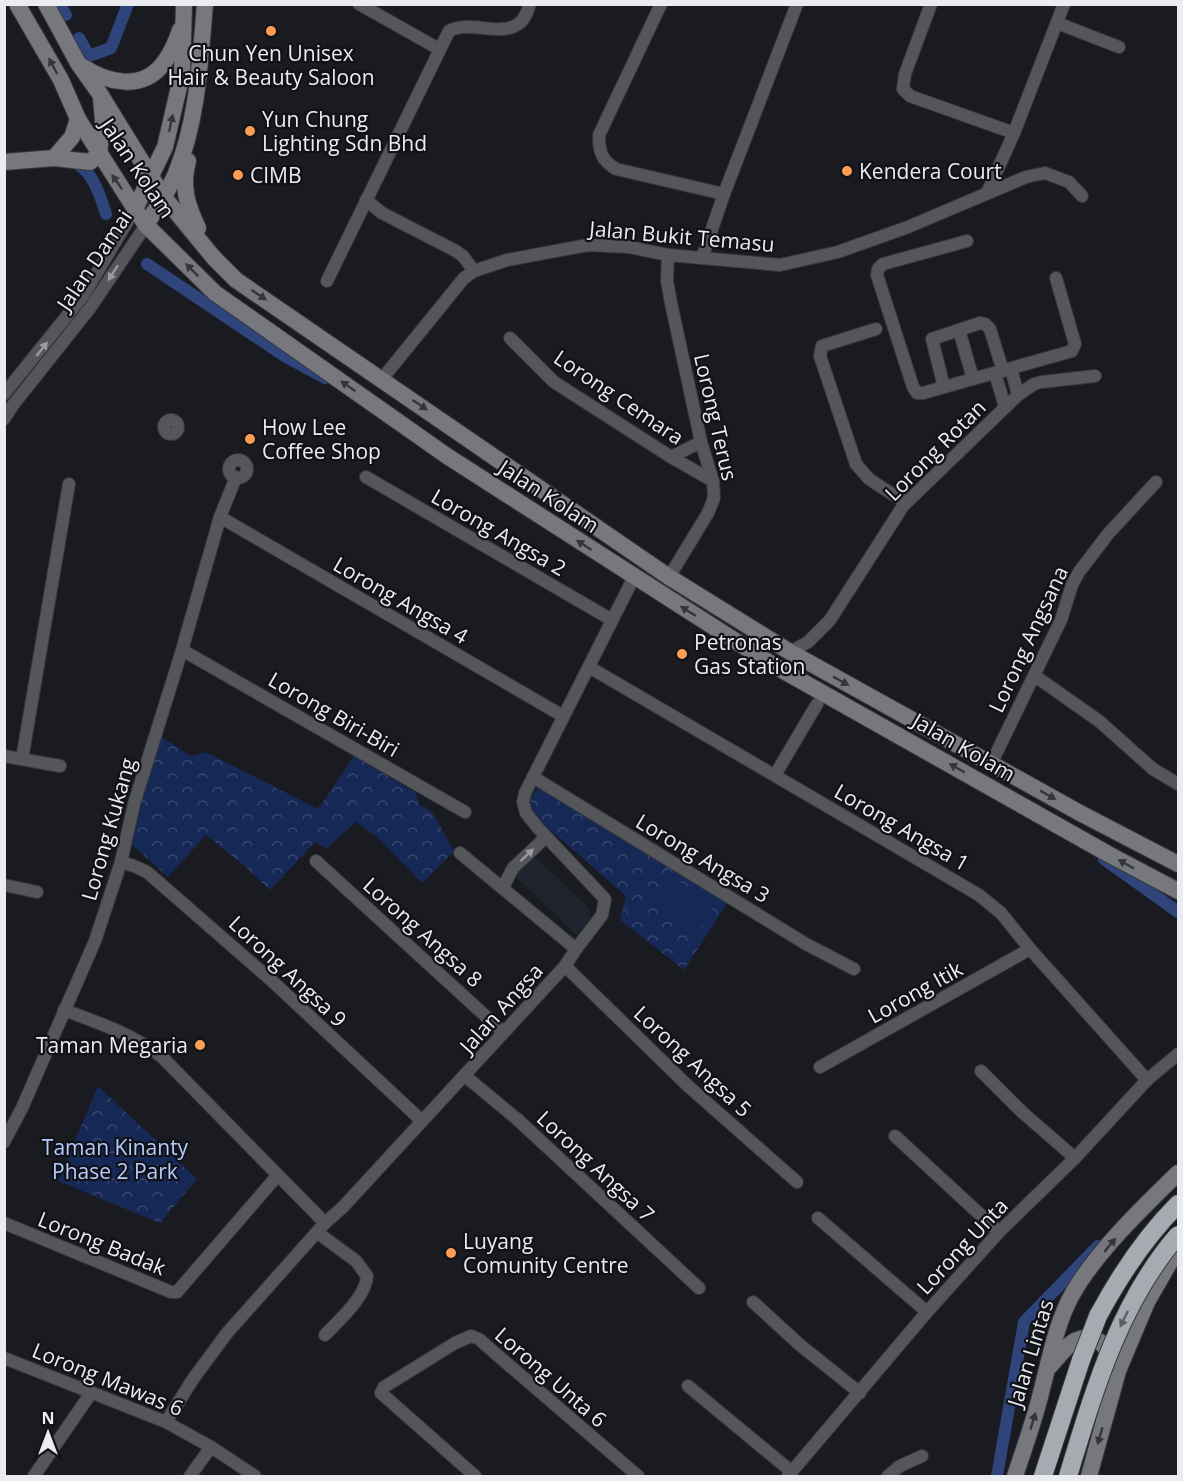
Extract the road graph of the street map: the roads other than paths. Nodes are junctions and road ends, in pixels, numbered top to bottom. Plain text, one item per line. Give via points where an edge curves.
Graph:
1 (17, 4) edge
2 (46, 4) edge
3 (205, 4) edge
4 (359, 4) edge
5 (530, 4) edge
6 (661, 4) edge
7 (797, 4) edge
8 (931, 4) edge
9 (1064, 4) edge
10 (184, 13) edge
11 (1057, 23) junction
12 (1119, 47) dead end
13 (439, 49) junction
14 (78, 63) junction
15 (198, 92) junction
16 (100, 94) junction
17 (78, 119) junction
18 (1014, 133) junction
19 (99, 154) junction
20 (54, 158) junction
21 (4, 162) edge
22 (151, 177) junction
23 (987, 193) junction
24 (724, 194) junction
25 (163, 196) junction
26 (1082, 196) dead end
27 (366, 200) junction
28 (135, 209) junction
29 (146, 225) junction
30 (967, 241) dead end
31 (668, 255) junction
32 (214, 258) junction
33 (702, 258) junction
34 (474, 271) junction
35 (1056, 278) dead end
36 (327, 281) dead end
37 (876, 329) dead end
38 (959, 330) junction
39 (510, 338) dead end
40 (1003, 371) junction
41 (1095, 376) dead end
42 (382, 379) junction
43 (973, 379) junction
44 (944, 387) junction
45 (4, 394) edge
46 (1018, 395) junction
47 (1005, 407) junction
48 (4, 419) edge
49 (701, 442) junction
50 (670, 457) junction
51 (236, 477) dead end
52 (366, 477) dead end
53 (712, 481) junction
54 (1156, 482) dead end
55 (69, 484) dead end
56 (906, 503) junction
57 (220, 517) junction
58 (629, 549) junction
59 (634, 577) junction
60 (669, 577) junction
61 (612, 620) junction
62 (182, 650) junction
63 (790, 652) junction
64 (589, 667) junction
65 (1035, 676) junction
66 (817, 704) dead end
67 (846, 706) junction
68 (563, 716) junction
69 (4, 756) edge
70 (22, 759) junction
71 (991, 764) junction
72 (60, 766) dead end
73 (775, 775) junction
74 (533, 777) junction
75 (1179, 784) edge
76 (465, 812) dead end
77 (546, 837) junction
78 (460, 853) dead end
79 (316, 861) dead end
80 (121, 862) junction
81 (1179, 864) edge
82 (4, 885) edge
83 (503, 887) junction
84 (1179, 891) edge
85 (37, 892) dead end
86 (576, 949) junction
87 (1030, 949) junction
88 (565, 966) junction
89 (854, 969) dead end
90 (64, 1010) junction
91 (503, 1032) junction
92 (1179, 1054) edge
93 (820, 1067) dead end
94 (981, 1071) dead end
95 (465, 1076) junction
96 (1147, 1080) junction
97 (422, 1121) junction
98 (895, 1136) dead end
99 (4, 1142) edge
100 (1075, 1158) junction
101 (1179, 1173) edge
102 (277, 1176) junction
103 (797, 1182) dead end
104 (1179, 1204) edge
105 (818, 1218) dead end
106 (4, 1223) edge
107 (322, 1228) junction
108 (999, 1232) junction
109 (1179, 1235) edge
110 (1179, 1248) edge
111 (699, 1288) dead end
112 (753, 1302) dead end
113 (927, 1312) junction
114 (325, 1335) dead end
115 (4, 1358) edge
116 (1047, 1370) junction
117 (688, 1386) dead end
118 (91, 1393) junction
119 (860, 1393) junction
120 (1110, 1402) junction
121 (166, 1422) junction
122 (211, 1447) junction
123 (921, 1456) dead end
124 (790, 1474) edge
125 (34, 1476) edge
126 (189, 1476) edge
127 (255, 1476) edge
128 (474, 1476) edge
129 (638, 1476) edge
130 (888, 1476) edge
131 (1015, 1476) edge
132 (1044, 1476) edge
133 (1068, 1476) edge
134 (1089, 1476) edge

17 -> 1 main road, Jalan Kolam via 61,80
2 - 14 main road, Jalan Kolam
3 - 15 main road, Jalan Damai
4 - 13 street
5 - 13 street via 517,26 456,28 449,31
6 - 24 street via 599,135 599,149 603,159 616,169
7 - 24 street
8 - 18 street via 903,89 910,96
9 - 11 street
10 - 14 main road via 173,49 163,65 140,80 124,83 97,76
22 -> 10 main road, Jalan Damai via 165,147 179,84
11 - 12 street
11 - 18 street
13 - 27 street
14 - 16 main road, Jalan Kolam
15 - 25 main road, Jalan Damai via 176,173
15 - 32 main road via 197,125 184,189 189,210
16 - 19 main road via 103,121
16 - 22 main road, Jalan Kolam
17 - 19 main road, Jalan Kolam
17 - 20 main road via 72,138
18 - 23 street
19 - 20 main road via 90,162
28 -> 19 main road, Jalan Kolam
20 - 21 main road
22 - 25 main road, Jalan Kolam
22 - 28 main road, Jalan Damai
23 - 26 street, Jalan Bukit Temasu via 1026,177 1045,174 1069,183
23 - 33 street, Jalan Bukit Temasu via 838,252 780,265
24 - 33 street
25 - 29 main road, Jalan Damai
25 - 32 main road, Jalan Kolam
27 - 34 street via 382,213 454,249
27 - 36 street
28 - 29 main road, Jalan Kolam
45 -> 28 street, Jalan Damai via 83,296
29 -> 48 street, Jalan Damai via 90,308
59 -> 29 main road, Jalan Kolam via 447,456 215,293
30 - 44 street via 883,264 877,272 913,387 917,393 923,393
31 - 33 street, Jalan Bukit Temasu
31 - 34 street, Jalan Bukit Temasu via 629,247 588,245 507,260
31 - 49 street, Lorong Terus via 667,282
32 -> 42 main road, Jalan Kolam via 236,280
34 - 42 street, Jalan Bukit Temasu via 464,278
35 - 40 street via 1075,347
37 - 56 street via 822,346 819,356 856,464 869,479
38 - 40 street via 980,323 988,326
38 - 43 street
38 - 44 street via 932,339
39 - 50 street, Lorong Cemara via 554,382
40 - 43 street
40 - 46 street
40 - 47 street
41 - 46 street, Lorong Rotan via 1042,382
42 -> 58 main road, Jalan Kolam
43 - 44 street
46 - 47 street, Lorong Rotan
47 - 56 street, Lorong Rotan
49 - 50 street
49 - 53 street, Lorong Terus
50 - 53 street, Lorong Cemara
51 - 57 street, Lorong Kukang
52 - 61 street, Lorong Angsa 2
53 - 60 street, Lorong Terus via 714,498 708,513
54 - 65 street, Lorong Angsana via 1079,572
55 - 70 street
56 - 63 street, Lorong Rotan via 830,620 808,642
57 - 62 street, Lorong Kukang
57 - 68 street, Lorong Angsa 4
58 - 59 main road via 636,558
58 - 60 main road, Jalan Kolam
59 - 61 street, Jalan Angsa
67 -> 59 main road, Jalan Kolam
60 - 63 main road, Jalan Kolam
61 - 64 street, Jalan Angsa
62 - 76 street, Lorong Biri-Biri
62 - 80 street, Lorong Kukang via 134,804
63 - 67 main road via 785,663 836,693
63 -> 71 main road, Jalan Kolam
64 - 68 street, Jalan Angsa
64 - 73 street, Lorong Angsa 1
65 - 71 street, Lorong Angsana
65 - 75 street
66 - 73 street
84 -> 67 main road, Jalan Kolam
68 - 74 street, Jalan Angsa
69 - 70 street
70 - 72 street
71 -> 81 main road, Jalan Kolam
73 - 87 street, Lorong Angsa 1 via 979,895 1001,913
74 - 77 street, Jalan Angsa via 523,802 526,813
74 - 89 street, Lorong Angsa 3
83 -> 77 street via 513,868
77 - 86 street, Jalan Angsa via 605,899 603,915
78 - 83 street
79 - 91 street, Lorong Angsa 8
80 - 90 street, Lorong Kukang via 95,941
80 - 97 street, Lorong Angsa 9 via 147,872 213,928
82 - 85 street
83 - 86 street
86 - 88 street, Jalan Angsa
87 - 93 street, Lorong Itik
87 - 96 street, Lorong Angsa 1
88 - 91 street, Jalan Angsa
88 - 103 street, Lorong Angsa 5 via 688,1086
90 - 99 street, Lorong Kukang
90 - 102 street via 148,1046
91 - 95 street, Jalan Angsa
92 - 96 street, Lorong Unta
94 - 100 street
95 - 97 street, Jalan Angsa
95 - 111 street, Lorong Angsa 7 via 517,1119
96 - 100 street, Lorong Unta
97 - 107 street, Jalan Angsa
98 - 108 street
100 - 108 street, Lorong Unta
116 -> 101 main road, Jalan Lintas via 1064,1311 1080,1281 1125,1227
102 - 106 street, Lorong Badak via 177,1292
102 - 107 street
104 - 132 highway, bridge via 1136,1254 1098,1316
105 - 113 street
107 - 114 street via 367,1276 367,1285 360,1295
107 - 121 street, Jalan Angsa via 228,1333
108 - 113 street, Lorong Unta
109 -> 133 highway, bridge via 1146,1278 1116,1336 1098,1378
110 - 120 main road via 1147,1302 1118,1371
112 - 119 street
113 - 119 street, Lorong Unta
115 - 118 street, Lorong Mawas 6
116 - 120 main road via 1076,1340 1096,1339 1109,1352 1112,1362
131 -> 116 main road, Jalan Lintas
117 - 124 street
118 - 121 street, Lorong Mawas 6
118 - 125 street
119 - 124 street, Lorong Unta
120 -> 134 main road
121 - 122 street, Lorong Mawas 6
122 - 126 street
122 - 127 street, Lorong Mawas 6
123 - 130 street
128 - 129 street, Lorong Unta 6 via 381,1393 384,1387 471,1336

